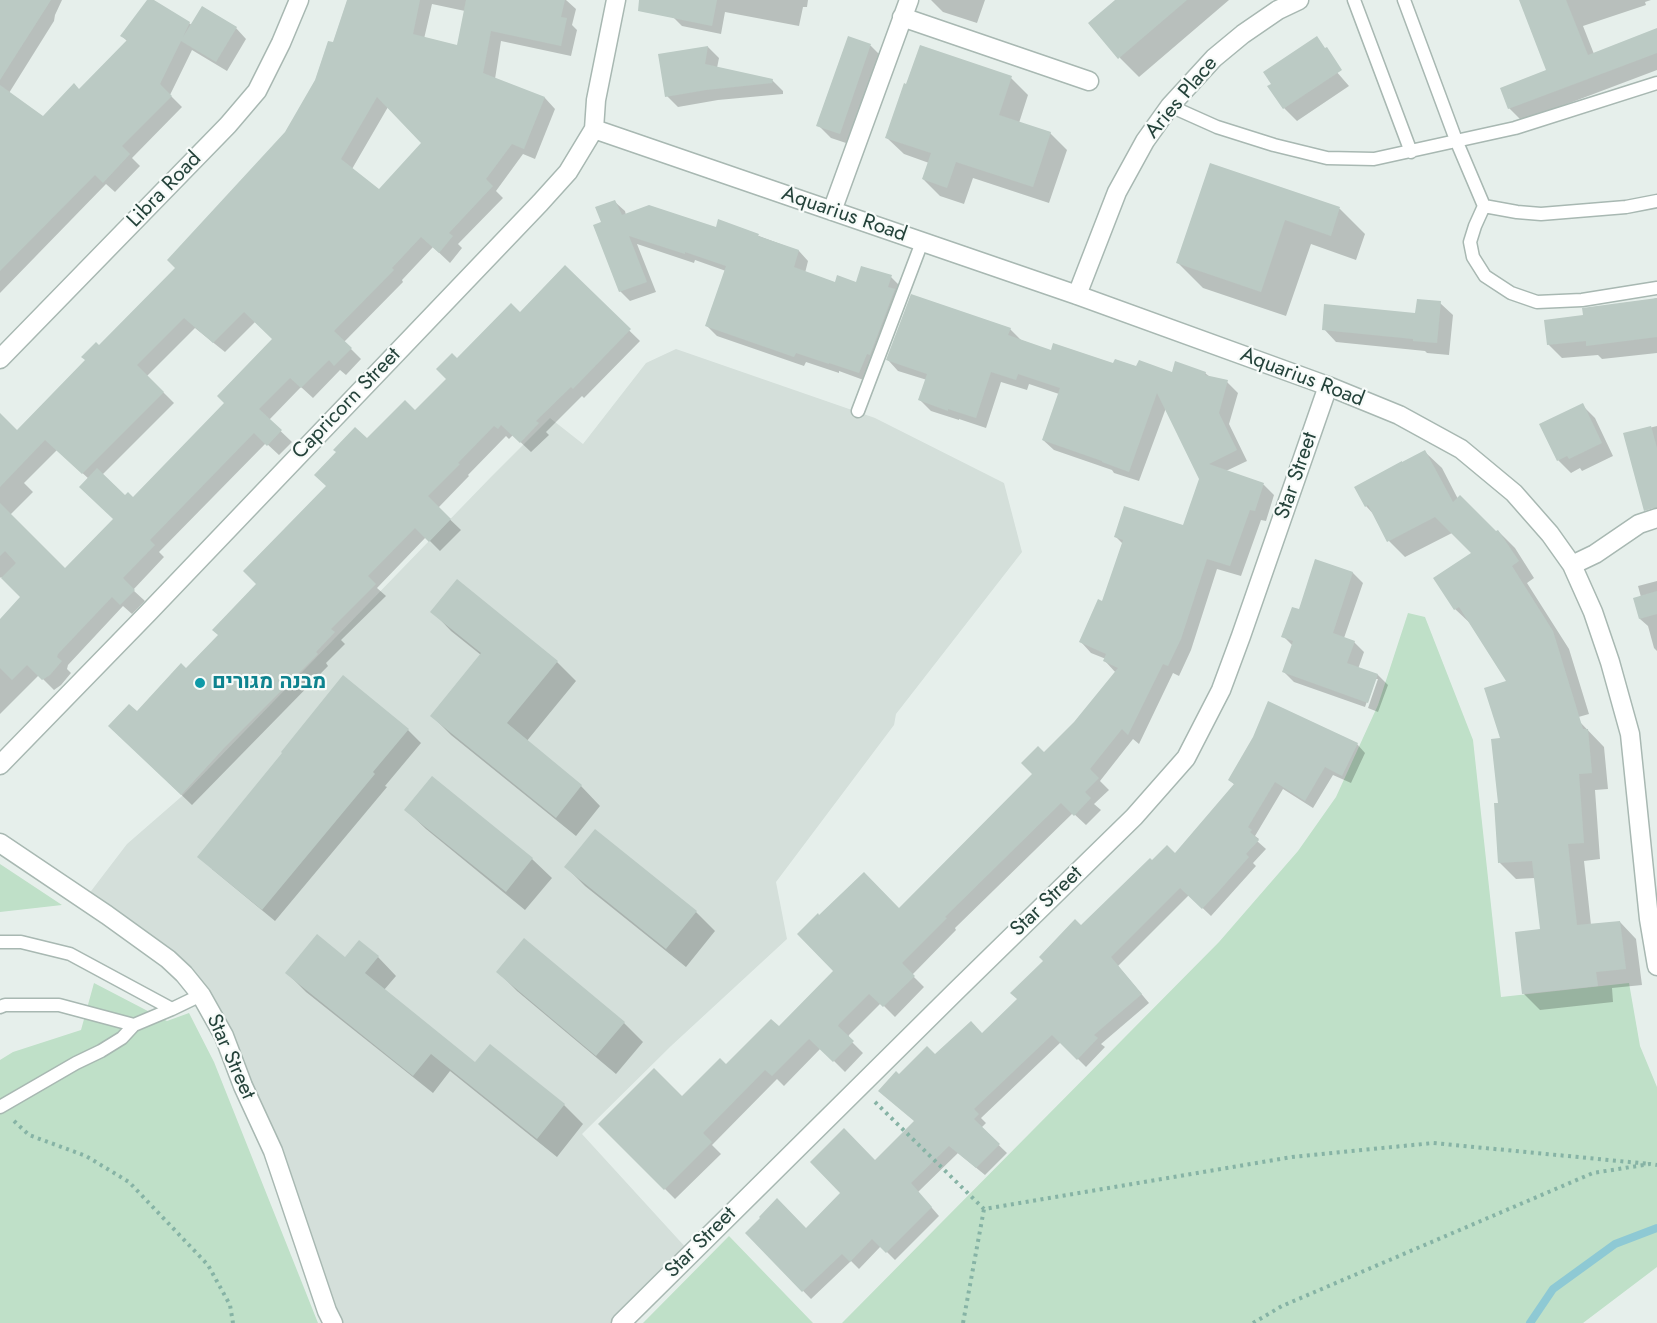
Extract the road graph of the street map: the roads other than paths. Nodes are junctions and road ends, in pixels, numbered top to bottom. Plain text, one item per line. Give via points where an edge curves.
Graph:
1 (299, 0) edge
2 (616, 0) edge
3 (1299, 0) edge
4 (1354, 0) edge
5 (1404, 0) edge
6 (906, 8) edge
7 (1089, 81) dead end
8 (1657, 83) edge
9 (1170, 106) junction
10 (594, 129) junction
11 (1456, 140) junction
12 (1411, 152) junction
13 (1657, 201) edge
14 (1484, 206) junction
15 (831, 211) junction
16 (922, 242) junction
17 (1657, 288) edge
18 (1077, 295) junction
19 (0, 359) edge
20 (1328, 386) junction
21 (858, 411) dead end
22 (1657, 518) edge
23 (1572, 565) junction
24 (0, 765) edge
25 (0, 843) edge
26 (0, 942) edge
27 (1657, 966) edge
28 (201, 995) junction
29 (0, 1007) edge
30 (172, 1009) junction
31 (134, 1025) junction
32 (4, 1111) edge
33 (333, 1323) edge
34 (621, 1323) edge

1 - 19 street, Libra Road via 257,91
2 - 10 street, Capricorn Street
3 - 9 street, Aries Place via 1243,34 1214,58
4 - 12 lane
5 - 11 lane
6 - 7 street
6 - 15 street
8 - 11 lane via 1515,128
9 - 12 lane via 1216,127 1327,158 1374,159
9 - 18 street, Aries Place via 1117,192
10 - 15 street, Aquarius Road
10 - 24 street, Capricorn Street via 568,172 540,203
11 - 12 lane
11 - 14 lane
13 - 14 lane via 1541,214
14 - 17 lane via 1470,242 1473,257 1485,276 1511,292 1537,302 1582,300
15 - 16 street, Aquarius Road
16 - 18 street, Aquarius Road
16 - 21 lane
18 - 20 street, Aquarius Road
20 - 23 street, Aquarius Road via 1399,415 1461,449 1514,493
20 - 34 street, Star Street via 1221,690 1186,758 1134,817
22 - 23 street via 1639,524
23 - 27 street, Aquarius Road via 1593,612 1630,734
25 - 28 street, Star Street via 168,958
26 - 30 lane via 21,942 70,954
28 - 30 lane
28 - 33 street, Star Street via 224,1036 273,1151
29 - 31 lane via 59,1005
30 - 31 lane
31 - 32 lane via 122,1038

